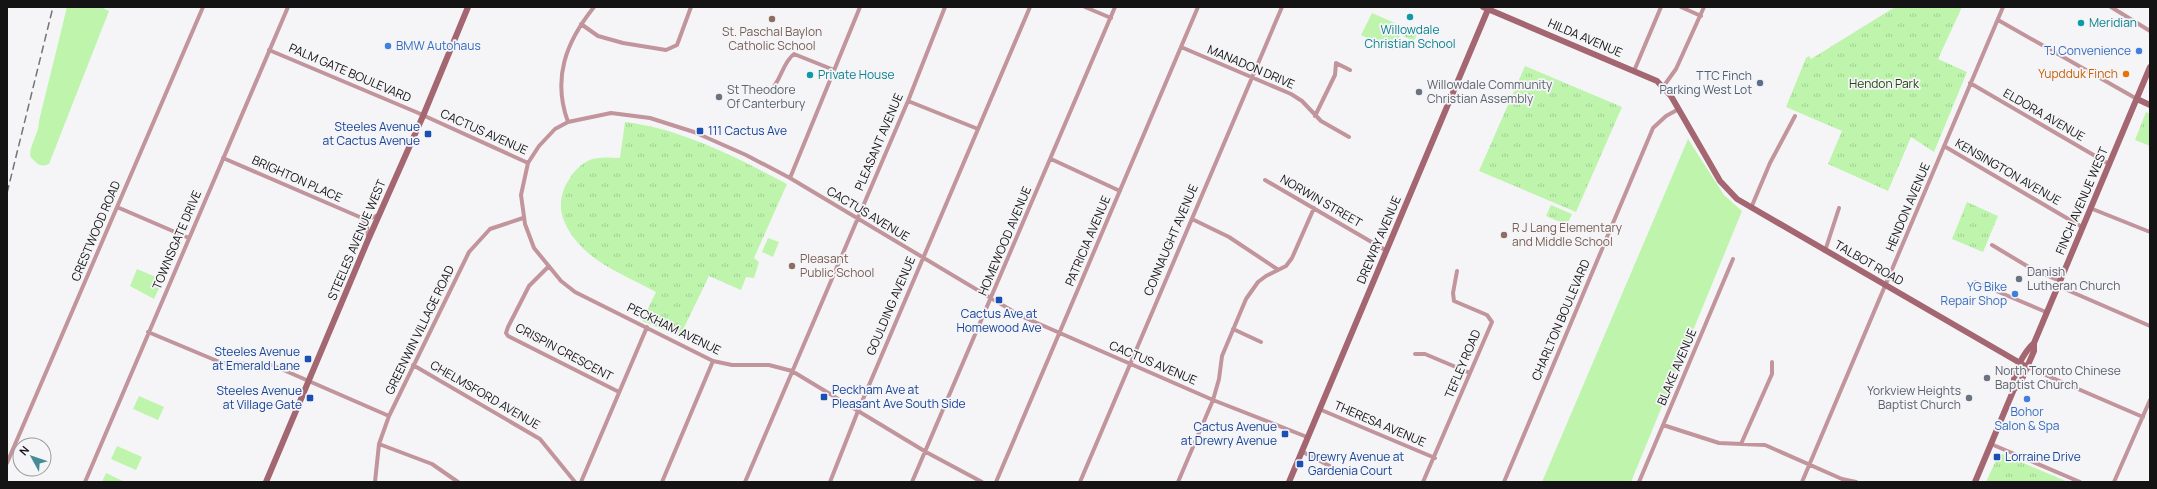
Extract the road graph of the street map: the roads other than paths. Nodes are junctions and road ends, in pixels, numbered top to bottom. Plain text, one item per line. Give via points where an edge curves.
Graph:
1 (203, 7) edge
2 (288, 7) edge
3 (468, 7) edge
4 (594, 7) edge
5 (691, 7) edge
6 (860, 7) edge
7 (945, 7) edge
8 (1030, 7) edge
9 (1085, 7) edge
10 (1115, 7) edge
11 (1198, 7) edge
12 (1282, 7) edge
13 (1661, 7) edge
14 (1681, 7) edge
15 (1704, 7) edge
16 (2003, 7) edge
17 (2111, 7) edge
18 (1487, 8) edge
19 (1701, 16) junction
20 (1111, 18) junction
21 (1998, 20) junction
22 (581, 24) junction
23 (2150, 30) edge
24 (1181, 48) junction
25 (269, 50) junction
26 (2150, 67) edge
27 (834, 70) junction
28 (1350, 70) dead end
29 (1634, 71) junction
30 (1252, 77) junction
31 (1970, 83) junction
32 (1663, 87) junction
33 (771, 90) dead end
34 (2137, 99) junction
35 (908, 101) junction
36 (2150, 106) edge
37 (1677, 110) junction
38 (423, 116) junction
39 (1315, 116) junction
40 (1795, 116) dead end
41 (568, 122) junction
42 (978, 129) junction
43 (1349, 137) dead end
44 (1944, 146) junction
45 (223, 158) junction
46 (1051, 159) junction
47 (528, 163) junction
48 (2109, 164) junction
49 (790, 178) junction
50 (1265, 180) dead end
51 (1120, 190) junction
52 (117, 207) junction
53 (1314, 208) junction
54 (1751, 208) junction
55 (1839, 208) dead end
56 (2090, 208) junction
57 (378, 215) junction
58 (362, 218) junction
59 (523, 218) junction
60 (857, 219) junction
61 (1192, 219) junction
62 (2082, 227) junction
63 (2150, 232) edge
64 (189, 238) junction
65 (368, 240) junction
66 (1992, 245) dead end
67 (1386, 251) junction
68 (1825, 251) junction
69 (923, 258) junction
70 (1733, 259) dead end
71 (549, 266) junction
72 (1277, 269) junction
73 (1457, 271) dead end
74 (1975, 282) dead end
75 (2059, 283) junction
76 (1886, 286) junction
77 (992, 299) junction
78 (2046, 312) junction
79 (2150, 326) edge
80 (647, 327) junction
81 (1233, 329) junction
82 (148, 332) junction
83 (1059, 334) junction
84 (1261, 342) dead end
85 (2034, 343) junction
86 (1415, 354) dead end
87 (713, 361) junction
88 (1772, 362) dead end
89 (1129, 363) junction
90 (2020, 364) junction
91 (413, 365) junction
92 (2027, 367) junction
93 (792, 372) junction
94 (1470, 373) junction
95 (309, 381) junction
96 (2014, 389) junction
97 (619, 392) junction
98 (1213, 400) junction
99 (2150, 400) edge
100 (1318, 409) junction
101 (858, 411) junction
102 (389, 416) junction
103 (2143, 417) junction
104 (1663, 425) junction
105 (1307, 437) junction
106 (379, 444) junction
107 (1741, 444) junction
108 (1991, 444) junction
109 (1301, 451) junction
110 (926, 452) junction
111 (1435, 458) junction
112 (7, 463) edge
113 (1810, 464) junction
114 (1343, 473) dead end
115 (85, 482) edge
116 (266, 482) edge
117 (375, 482) edge
118 (458, 482) edge
119 (575, 482) edge
120 (581, 482) edge
121 (662, 482) edge
122 (745, 482) edge
123 (830, 482) edge
124 (912, 482) edge
125 (982, 482) edge
126 (996, 482) edge
127 (1080, 482) edge
128 (1178, 482) edge
129 (1288, 482) edge
130 (1423, 482) edge
131 (1504, 482) edge
132 (1639, 482) edge
133 (1802, 482) edge
134 (1856, 482) edge
135 (1975, 482) edge
136 (2080, 482) edge
137 (2114, 482) edge

1 - 52 street, CRESTWOOD ROAD
2 - 25 street, TOWNSGATE DRIVE
3 - 38 street, STEELES AVENUE WEST
4 - 22 street
5 - 22 street via 677,45 666,50 613,41 598,36
6 - 27 street
7 - 35 street, PLEASANT AVENUE
8 - 42 street, GOULDING AVENUE
9 - 20 street
10 - 20 street, HOMEWOOD AVENUE
11 - 24 street, PATRICIA AVENUE
12 - 30 street, CONNAUGHT AVENUE
13 - 29 street
14 - 19 street
15 - 19 street
16 - 21 street, HENDON AVENUE
17 - 23 street
18 - 29 street, HILDA AVENUE
18 - 67 street, DREWRY AVENUE
19 - 32 street via 1676,69
20 - 46 street, HOMEWOOD AVENUE
21 - 31 street, HENDON AVENUE
21 - 34 street
22 - 41 street via 571,39 564,59 562,86 564,113
24 - 30 street, MANADON DRIVE
24 - 51 street, PATRICIA AVENUE
25 - 38 street, PALM GATE BOULEVARD
25 - 45 street, TOWNSGATE DRIVE
26 - 34 street, FINCH AVENUE WEST
27 - 33 street via 794,54
27 - 49 street
28 - 39 street via 1336,63 1335,75
29 - 32 street, TALBOT ROAD via 1657,81
30 - 39 street, MANADON DRIVE via 1295,96
30 - 61 street, CONNAUGHT AVENUE
31 - 44 street, HENDON AVENUE
31 - 48 street, ELDORA AVENUE
32 - 37 street, TALBOT ROAD via 1671,96
34 - 36 street
34 - 48 street, FINCH AVENUE WEST
35 - 42 street
35 - 60 street, PLEASANT AVENUE
37 - 54 street, TALBOT ROAD via 1720,181 1736,199
37 - 131 street, CHARLTON BOULEVARD via 1653,128
38 - 47 street, CACTUS AVENUE
38 - 57 street, STEELES AVENUE WEST
39 - 43 street, MANADON DRIVE
40 - 54 street via 1770,163
41 - 47 street, CACTUS AVENUE via 555,130 539,146
41 - 49 street, CACTUS AVENUE via 611,114 650,118 694,132
42 - 69 street, GOULDING AVENUE
44 - 62 street, KENSINGTON AVENUE
44 - 76 street, HENDON AVENUE
45 - 58 street, BRIGHTON PLACE
45 - 64 street, TOWNSGATE DRIVE
46 - 51 street
46 - 77 street, HOMEWOOD AVENUE
47 - 59 street, PECKHAM AVENUE via 521,195
48 - 56 street, FINCH AVENUE WEST
49 - 60 street, CACTUS AVENUE
50 - 53 street, NORWIN STREET
51 - 83 street, PATRICIA AVENUE
52 - 64 street
52 - 112 street, CRESTWOOD ROAD
53 - 67 street, NORWIN STREET
53 - 72 street via 1292,258 1286,266
54 - 68 street, TALBOT ROAD
55 - 68 street
56 - 62 street, FINCH AVENUE WEST
56 - 63 street
57 - 58 street via 369,219
57 - 65 street, STEELES AVENUE WEST
58 - 65 street via 367,226
59 - 71 street, PECKHAM AVENUE via 534,248
59 - 91 street, GREENWIN VILLAGE ROAD via 490,229 469,252
60 - 69 street, CACTUS AVENUE
60 - 93 street, PLEASANT AVENUE
61 - 72 street via 1229,237
61 - 89 street, CONNAUGHT AVENUE
62 - 75 street, FINCH AVENUE WEST
64 - 82 street, TOWNSGATE DRIVE
65 - 95 street, STEELES AVENUE WEST
66 - 75 street
67 - 100 street, DREWRY AVENUE
68 - 76 street, TALBOT ROAD
69 - 77 street, CACTUS AVENUE
69 - 101 street, GOULDING AVENUE
70 - 104 street, BLAKE AVENUE
71 - 80 street, PECKHAM AVENUE via 575,292
71 - 97 street, CRISPIN CRESCENT via 529,286 508,326 508,336
72 - 81 street via 1252,290
73 - 94 street, TEFLEY ROAD via 1454,301 1487,314 1492,322
74 - 78 street
75 - 78 street, FINCH AVENUE WEST
75 - 79 street
76 - 90 street, TALBOT ROAD
76 - 113 street, HENDON AVENUE
77 - 83 street, CACTUS AVENUE
77 - 110 street, HOMEWOOD AVENUE
78 - 85 street, FINCH AVENUE WEST
80 - 87 street, PECKHAM AVENUE
80 - 97 street
81 - 84 street
81 - 98 street via 1220,361 1219,379
82 - 95 street via 222,363 272,365
82 - 115 street, TOWNSGATE DRIVE
83 - 89 street, CACTUS AVENUE
83 - 126 street, PATRICIA AVENUE
85 - 90 street, FINCH AVENUE WEST via 2028,348
85 - 92 street, FINCH AVENUE WEST via 2034,351
86 - 94 street via 1425,354
87 - 93 street, PECKHAM AVENUE via 732,365 769,365
87 - 121 street
88 - 107 street via 1772,374
89 - 98 street, CACTUS AVENUE
89 - 127 street, CONNAUGHT AVENUE
90 - 92 street, TALBOT ROAD
90 - 96 street, FINCH AVENUE WEST via 2012,382
91 - 102 street, GREENWIN VILLAGE ROAD
91 - 119 street, CHELMSFORD AVENUE via 540,439
92 - 96 street, FINCH AVENUE WEST via 2019,386
92 - 103 street, TALBOT ROAD
93 - 101 street, PECKHAM AVENUE
93 - 122 street, PLEASANT AVENUE
94 - 111 street, TEFLEY ROAD
95 - 102 street
95 - 116 street, STEELES AVENUE WEST
96 - 108 street, FINCH AVENUE WEST
97 - 120 street
98 - 105 street, CACTUS AVENUE
98 - 128 street
99 - 103 street
100 - 105 street, DREWRY AVENUE
100 - 111 street, THERESA AVENUE
101 - 110 street, PECKHAM AVENUE
101 - 123 street, GOULDING AVENUE
102 - 106 street, GREENWIN VILLAGE ROAD
103 - 137 street
104 - 107 street via 1719,443
104 - 132 street, BLAKE AVENUE
105 - 109 street, DREWRY AVENUE
106 - 117 street, GREENWIN VILLAGE ROAD
106 - 118 street via 432,464
107 - 113 street via 1765,445
108 - 135 street, FINCH AVENUE WEST
108 - 136 street
109 - 114 street
109 - 129 street, DREWRY AVENUE
110 - 124 street, HOMEWOOD AVENUE
110 - 125 street, PECKHAM AVENUE
111 - 130 street, TEFLEY ROAD
113 - 133 street, HENDON AVENUE
113 - 134 street via 1842,479

